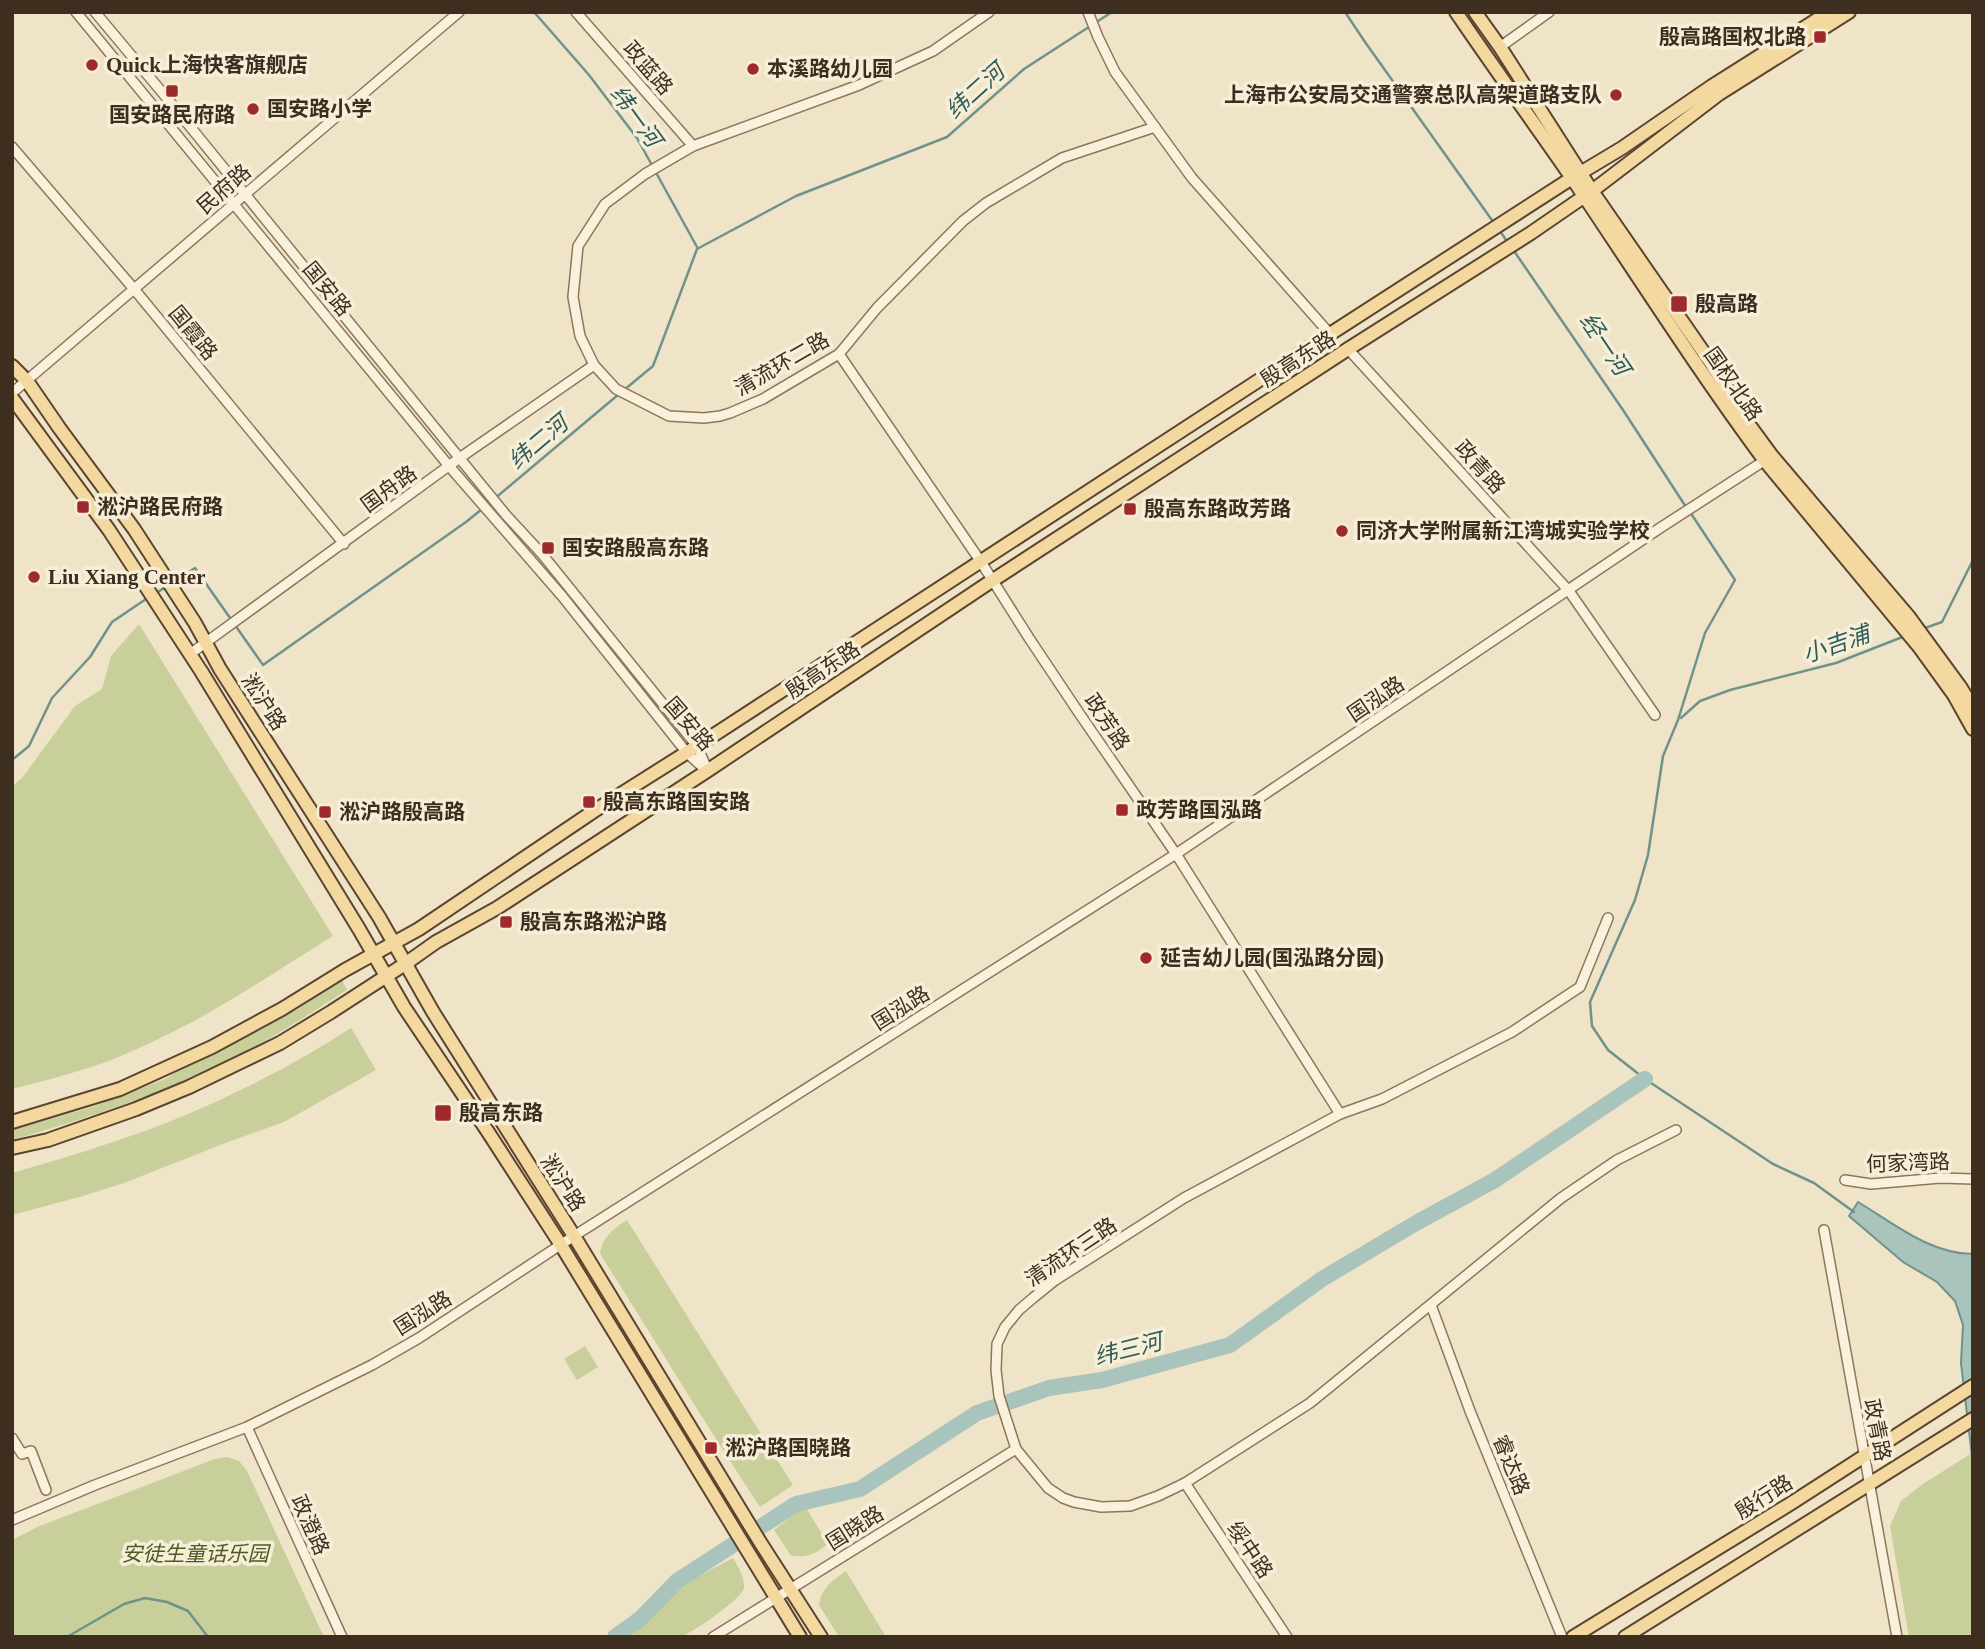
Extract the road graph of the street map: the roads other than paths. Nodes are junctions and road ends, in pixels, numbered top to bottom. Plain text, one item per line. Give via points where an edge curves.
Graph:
1 (76, 12) edge
2 (95, 12) edge
3 (459, 12) edge
4 (576, 12) edge
5 (989, 12) edge
6 (1088, 12) edge
7 (1456, 12) edge
8 (1475, 12) edge
9 (1549, 12) edge
10 (1829, 12) edge
11 (1849, 12) edge
12 (1500, 47) junction
13 (1155, 127) junction
14 (693, 146) junction
15 (12, 147) edge
16 (1576, 176) junction
17 (1588, 194) junction
18 (244, 195) junction
19 (235, 204) junction
20 (134, 289) junction
21 (1331, 334) junction
22 (1348, 349) junction
23 (839, 354) junction
24 (594, 365) junction
25 (12, 366) edge
26 (27, 381) junction
27 (12, 396) edge
28 (461, 457) junction
29 (1768, 459) junction
30 (449, 466) junction
31 (344, 544) junction
32 (981, 562) junction
33 (993, 580) junction
34 (1569, 591) junction
35 (206, 643) junction
36 (1924, 646) junction
37 (190, 654) junction
38 (1973, 708) edge
39 (1654, 715) dead end
40 (1973, 729) edge
41 (692, 749) junction
42 (707, 771) junction
43 (1176, 854) junction
44 (1608, 918) dead end
45 (393, 943) junction
46 (374, 955) junction
47 (405, 964) junction
48 (386, 976) junction
49 (1340, 1114) junction
50 (12, 1122) edge
51 (1676, 1130) dead end
52 (12, 1148) edge
53 (1973, 1179) edge
54 (1845, 1180) dead end
55 (1824, 1230) dead end
56 (574, 1236) junction
57 (561, 1245) junction
58 (1431, 1305) junction
59 (1973, 1386) edge
60 (1973, 1419) edge
61 (247, 1427) junction
62 (1973, 1430) edge
63 (12, 1438) edge
64 (1947, 1441) junction
65 (1016, 1449) junction
66 (1863, 1456) junction
67 (1185, 1483) junction
68 (1870, 1484) junction
69 (46, 1490) dead end
70 (12, 1520) edge
71 (790, 1588) junction
72 (776, 1598) junction
73 (342, 1637) edge
74 (713, 1637) edge
75 (800, 1637) edge
76 (821, 1637) edge
77 (1287, 1637) edge
78 (1562, 1637) edge
79 (1573, 1637) edge
80 (1625, 1637) edge
81 (1897, 1637) edge

1 - 19 street, 国安路
2 - 18 street, 国安路
3 - 18 street, 民府路
4 - 14 street, 政蓝路
5 - 14 street, 清流环二路 via 933,51 859,85
6 - 13 street via 1115,72
7 - 16 main road, 国权北路
8 - 12 main road, 国权北路
9 - 12 street
10 - 16 main road
11 - 17 main road via 1719,94
12 - 16 main road, 国权北路
13 - 21 street via 1192,178
13 - 23 street, 清流环二路 via 1062,158 986,203 877,308
14 - 24 street, 清流环二路 via 664,161 606,204 578,247 573,297 580,336
15 - 20 street, 国霞路
16 - 17 main road, 国权北路
16 - 21 main road, 殷高东路
17 - 22 main road, 殷高东路
17 - 29 main road, 国权北路 via 1711,363
18 - 19 street, 民府路
18 - 28 street, 国安路
19 - 20 street, 民府路
19 - 30 street, 国安路
20 - 26 street, 民府路
20 - 31 street, 国霞路
21 - 32 main road, 殷高东路
22 - 33 main road, 殷高东路
22 - 34 street, 政青路
23 - 24 street, 清流环二路 via 763,400 730,414 704,418 669,416 615,389
23 - 32 street, 政芳路
24 - 28 street, 国舟路
25 - 26 main road, 淞沪路
26 - 27 street, 民府路
26 - 35 main road, 淞沪路 via 134,529
27 - 37 main road, 淞沪路 via 109,530
28 - 30 street, 国舟路
28 - 41 street, 国安路
29 - 34 street, 国泓路
29 - 36 main road, 国权北路
30 - 31 street, 国舟路
30 - 41 street, 国安路
31 - 35 street, 国舟路
32 - 33 street, 政芳路
32 - 41 main road, 殷高东路
33 - 42 main road, 殷高东路
33 - 43 street, 政芳路
34 - 39 street, 政青路
34 - 43 street, 国泓路
35 - 37 street
35 - 45 main road, 淞沪路
36 - 38 main road, 国权北路
36 - 40 main road, 国权北路
37 - 46 main road, 淞沪路
41 - 42 street, 国安路
41 - 45 main road, 殷高东路
42 - 47 main road, 殷高东路
43 - 49 street, 政芳路
43 - 56 street, 国泓路
44 - 49 street, 清流环三路 via 1580,987 1511,1032 1382,1099
45 - 46 main road, 殷高东路
45 - 47 main road, 淞沪路
46 - 48 main road, 淞沪路
46 - 50 main road, 殷高东路 via 272,1015 164,1069 120,1089
47 - 48 main road, 殷高东路
47 - 56 main road, 淞沪路
48 - 52 main road, 殷高东路 via 280,1042 189,1087 48,1140
48 - 57 main road, 淞沪路
49 - 65 street, 清流环三路 via 1184,1198 1054,1281 1019,1310 998,1344 996,1370
51 - 58 street, 清流环三路 via 1617,1160 1561,1198
53 - 54 street, 何家湾路 via 1871,1184
55 - 66 street, 政青路
56 - 57 street, 国泓路
56 - 71 main road, 淞沪路
57 - 61 street, 国泓路 via 419,1338
57 - 72 main road, 淞沪路
58 - 67 street, 清流环三路 via 1310,1404
58 - 78 street, 睿达路
59 - 66 main road, 殷行路
60 - 64 main road
61 - 70 street, 国泓路
61 - 73 street, 政澄路
62 - 64 main road
63 - 69 street via 22,1454 31,1451
64 - 68 main road
65 - 67 street, 清流环三路 via 1048,1488 1074,1502 1130,1506
65 - 71 street, 国晓路
66 - 68 street, 政青路
66 - 79 main road, 殷行路
67 - 77 street, 绥中路
68 - 80 main road
68 - 81 street, 政青路
71 - 72 street, 国晓路
71 - 76 main road, 淞沪路
72 - 74 street, 国晓路
72 - 75 main road, 淞沪路

